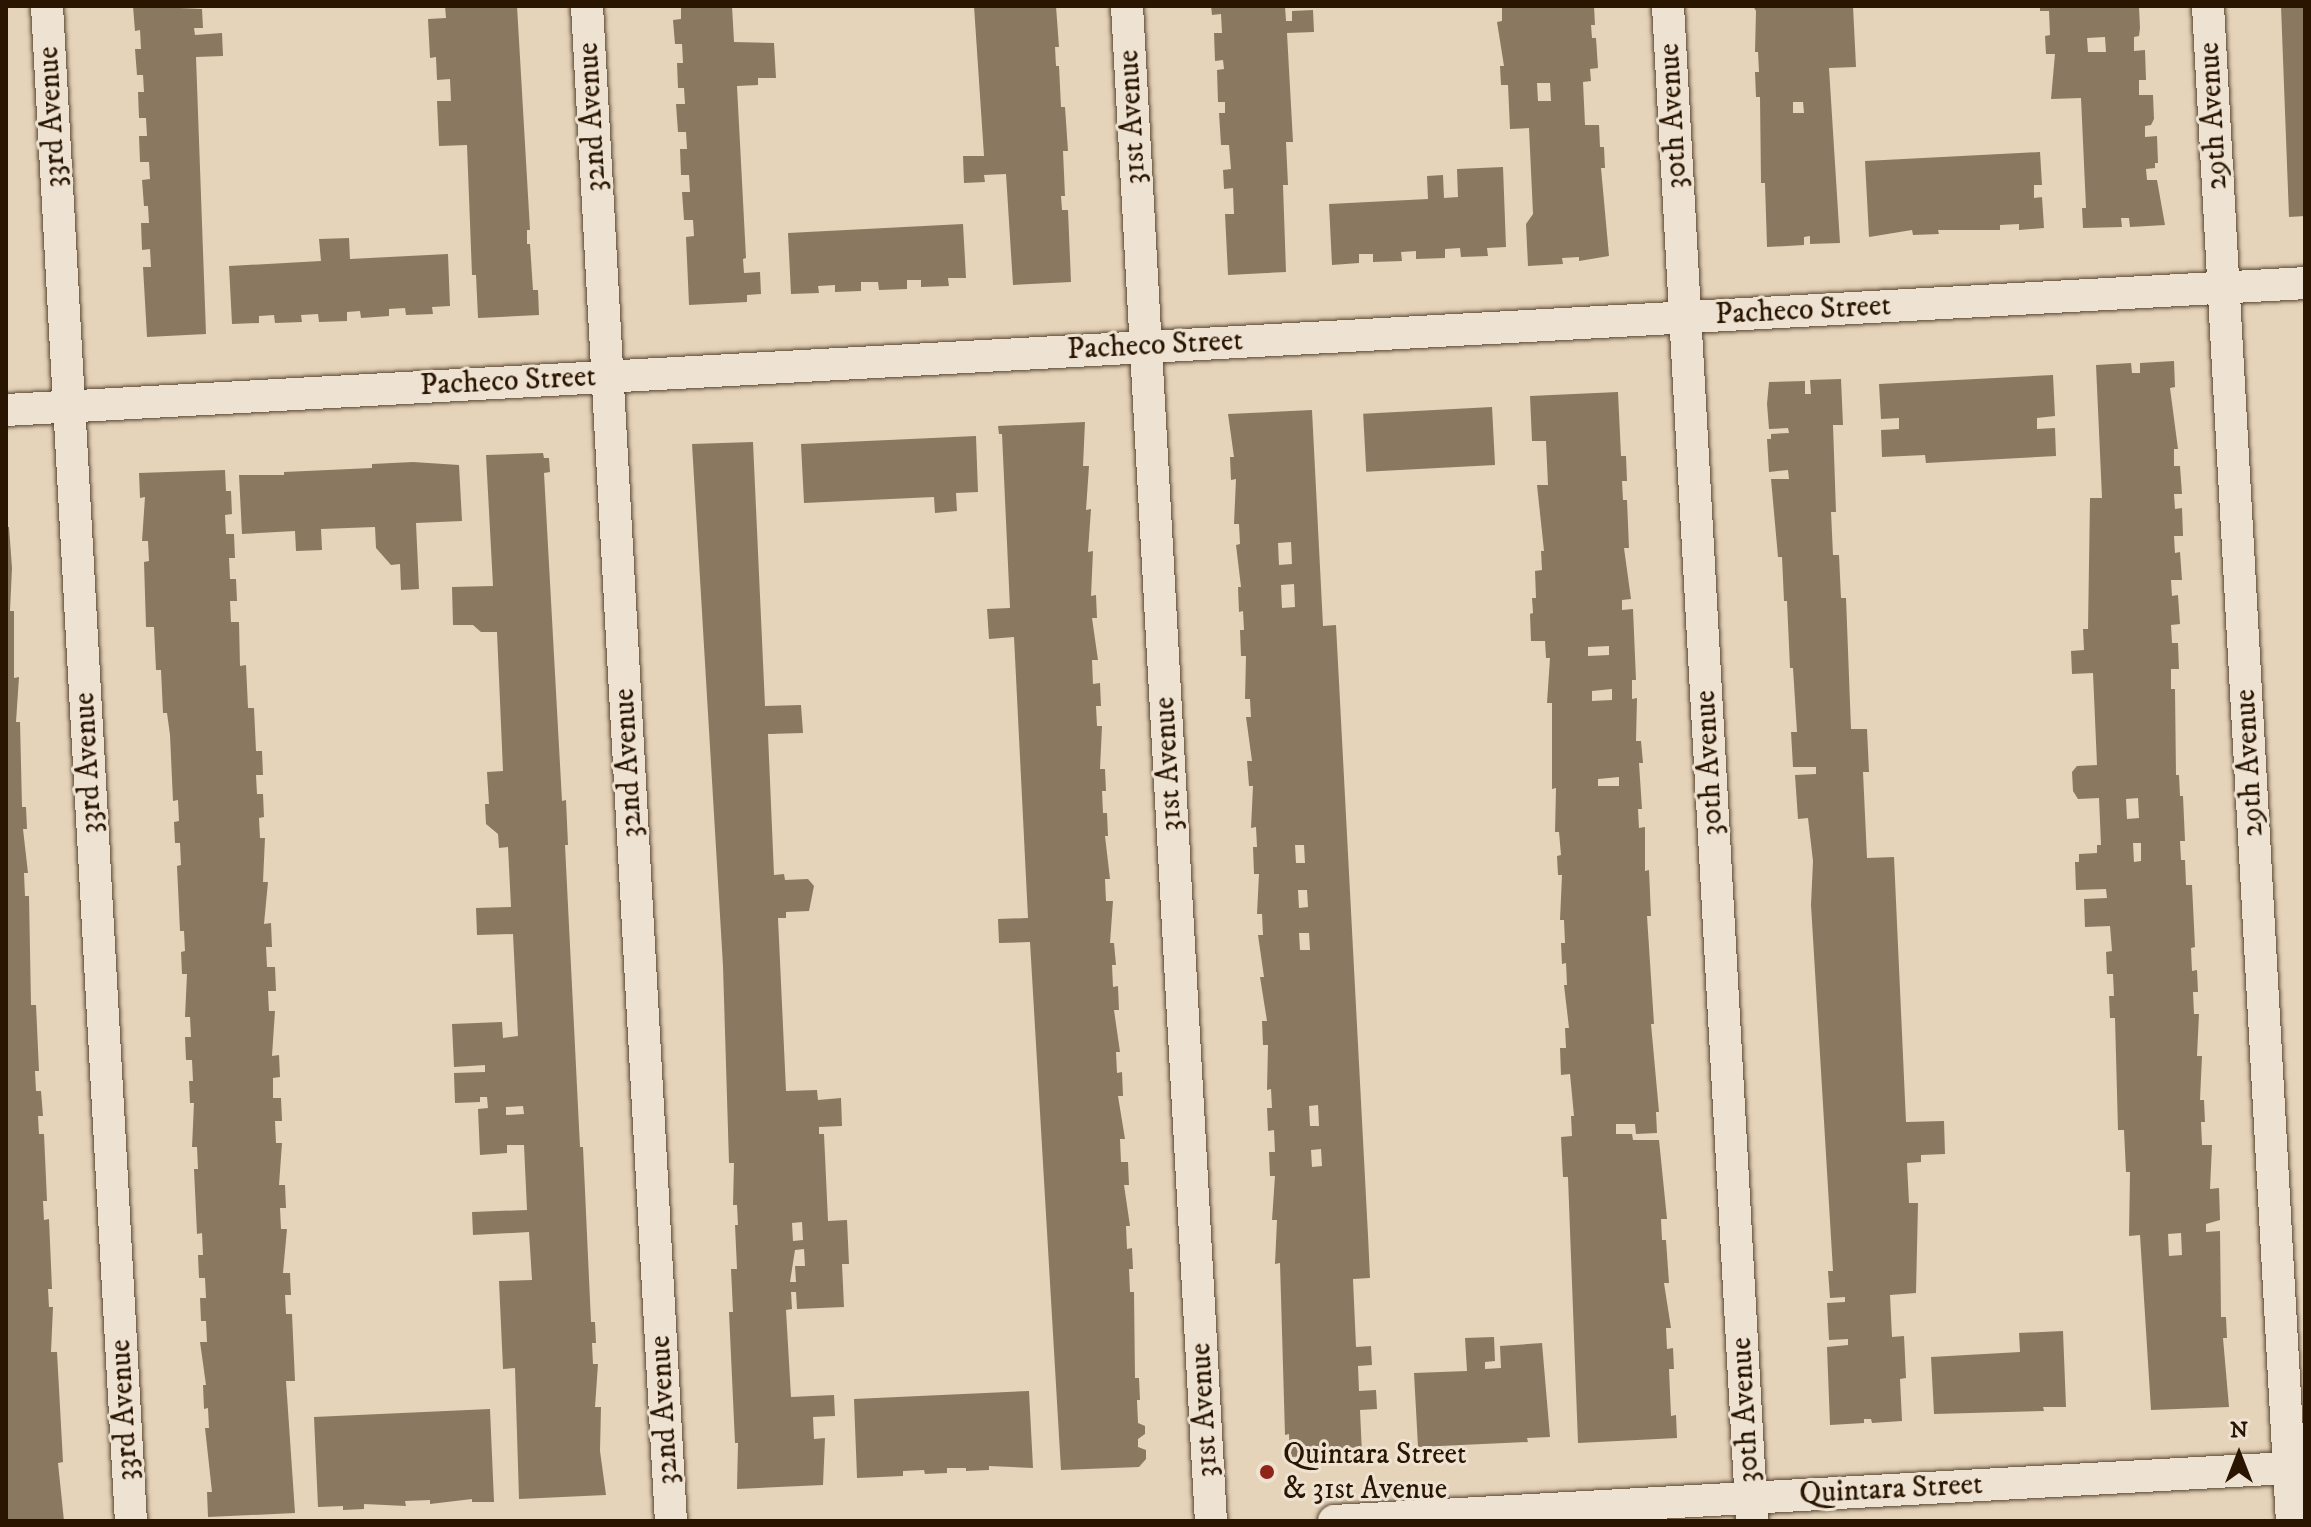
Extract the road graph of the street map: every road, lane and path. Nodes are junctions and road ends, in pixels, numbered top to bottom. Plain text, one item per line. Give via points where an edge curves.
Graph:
1 (47, 6) edge
2 (587, 6) edge
3 (1127, 6) edge
4 (1668, 6) edge
5 (2208, 6) edge
6 (2305, 283) edge
7 (2223, 287) junction
8 (1685, 317) junction
9 (1146, 347) junction
10 (607, 377) junction
11 (69, 407) junction
12 (6, 410) edge
13 (2297, 1468) edge
14 (1751, 1510) edge
15 (131, 1521) edge
16 (671, 1521) edge
17 (1211, 1521) edge
18 (1334, 1521) edge
19 (2292, 1521) edge

1 - 11 street, 33rd Avenue
2 - 10 street, 32nd Avenue
3 - 9 street, 31st Avenue
4 - 8 street, 30th Avenue
5 - 7 street, 29th Avenue
6 - 7 street, Pacheco Street
7 - 8 street, Pacheco Street
7 - 13 street, 29th Avenue
8 - 9 street, Pacheco Street
8 - 14 street, 30th Avenue
9 - 10 street, Pacheco Street
9 - 17 street, 31st Avenue
10 - 11 street, Pacheco Street
10 - 16 street, 32nd Avenue
11 - 12 street, Pacheco Street
11 - 15 street, 33rd Avenue
13 - 14 street, Quintara Street
13 - 19 street, 29th Avenue
14 - 18 street, Quintara Street

